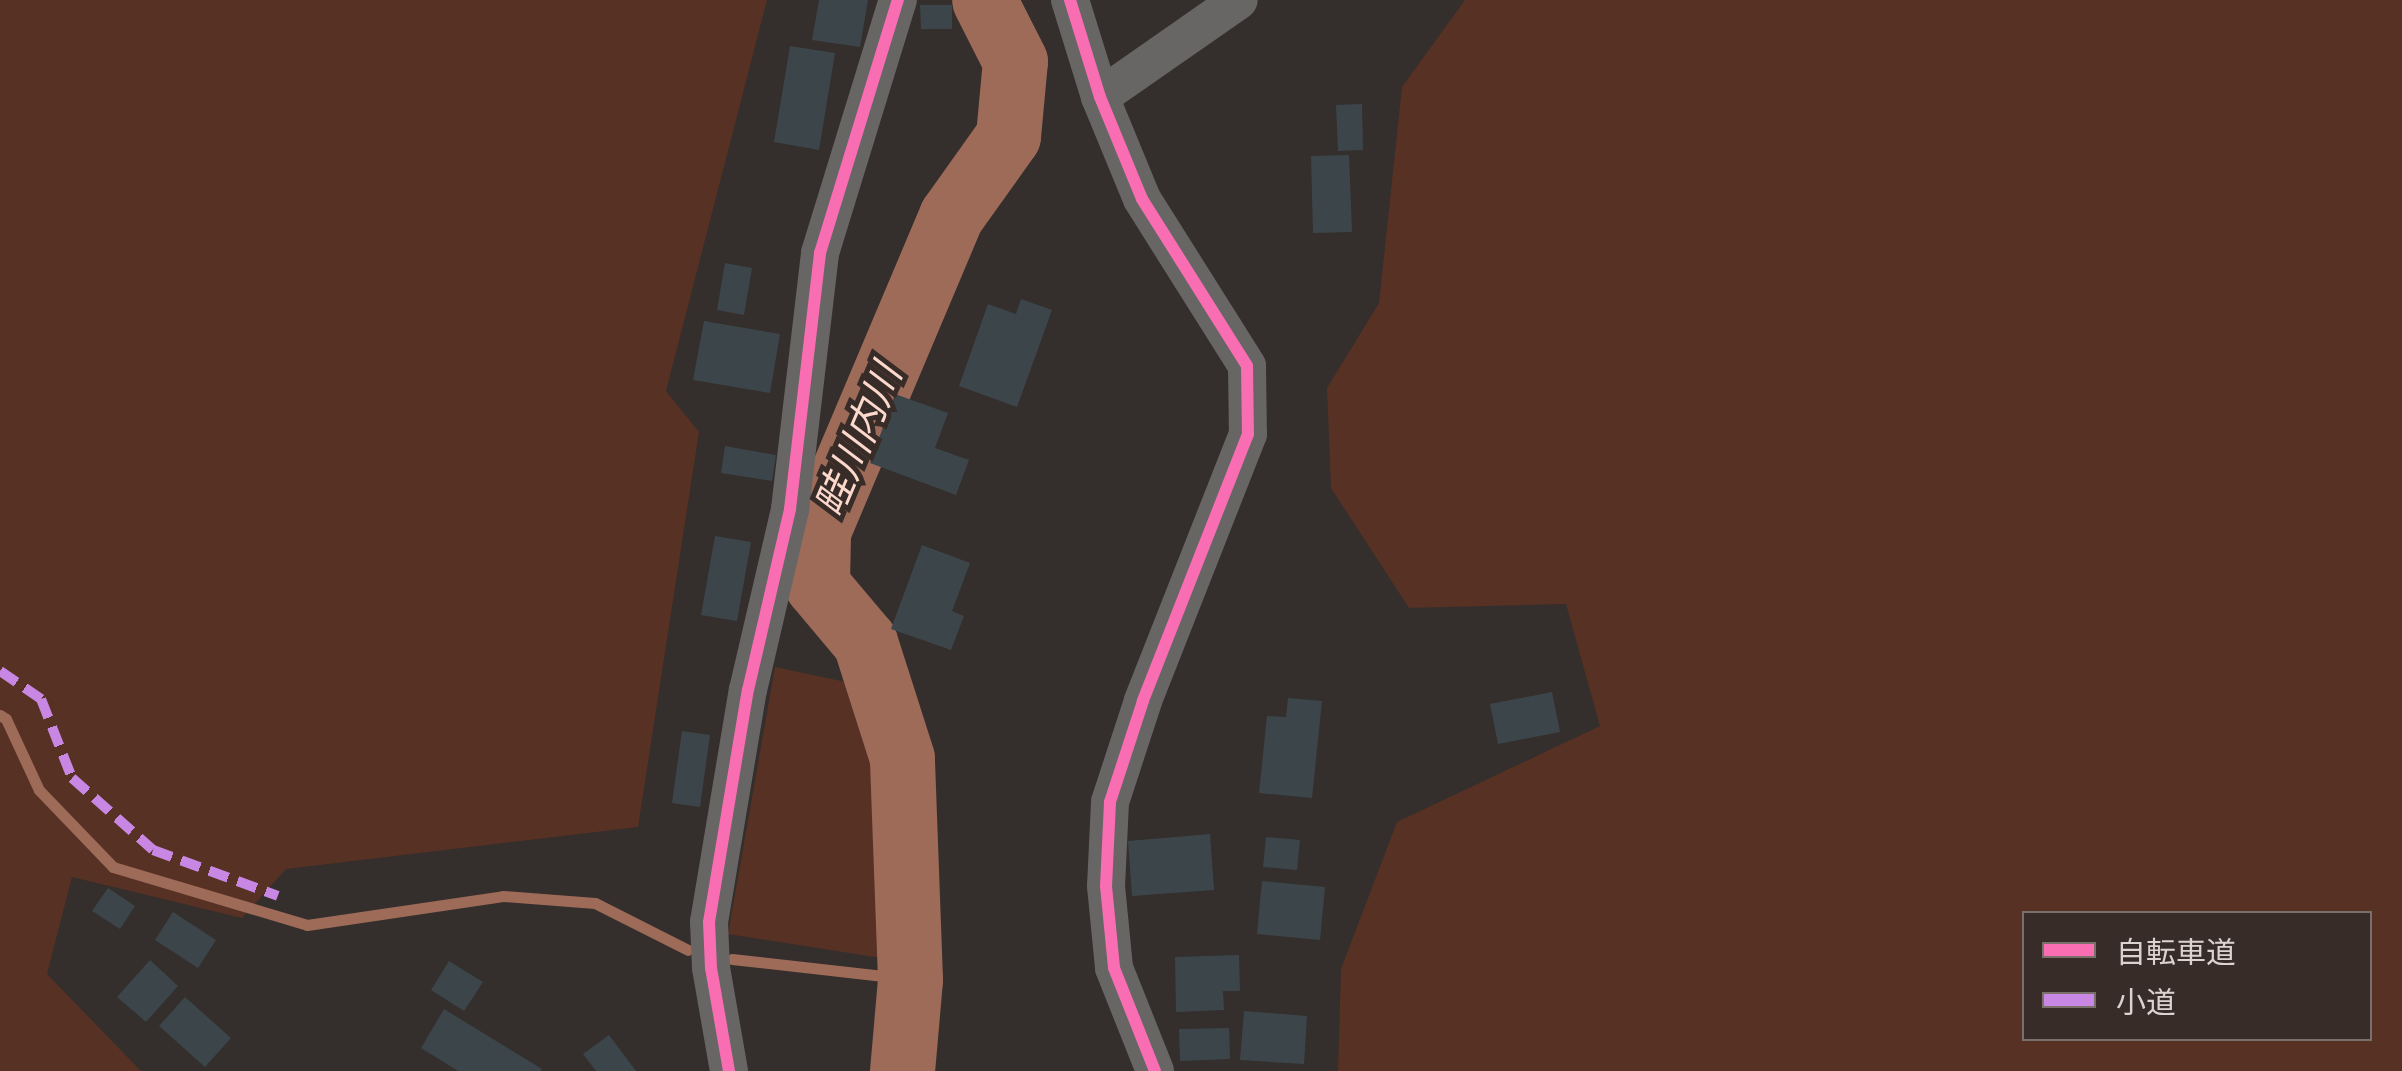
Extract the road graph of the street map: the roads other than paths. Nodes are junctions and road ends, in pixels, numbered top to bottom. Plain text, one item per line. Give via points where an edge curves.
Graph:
1 (898, 0) edge
2 (1070, 0) edge
3 (1239, 0) edge
4 (1100, 97) junction
5 (729, 1071) edge
6 (1156, 1071) edge

1 - 5 street via 820,253 790,510 748,690 712,903 712,968
2 - 4 street
3 - 4 street
4 - 6 street via 1142,199 1247,366 1248,434 1110,802 1106,886 1114,968

